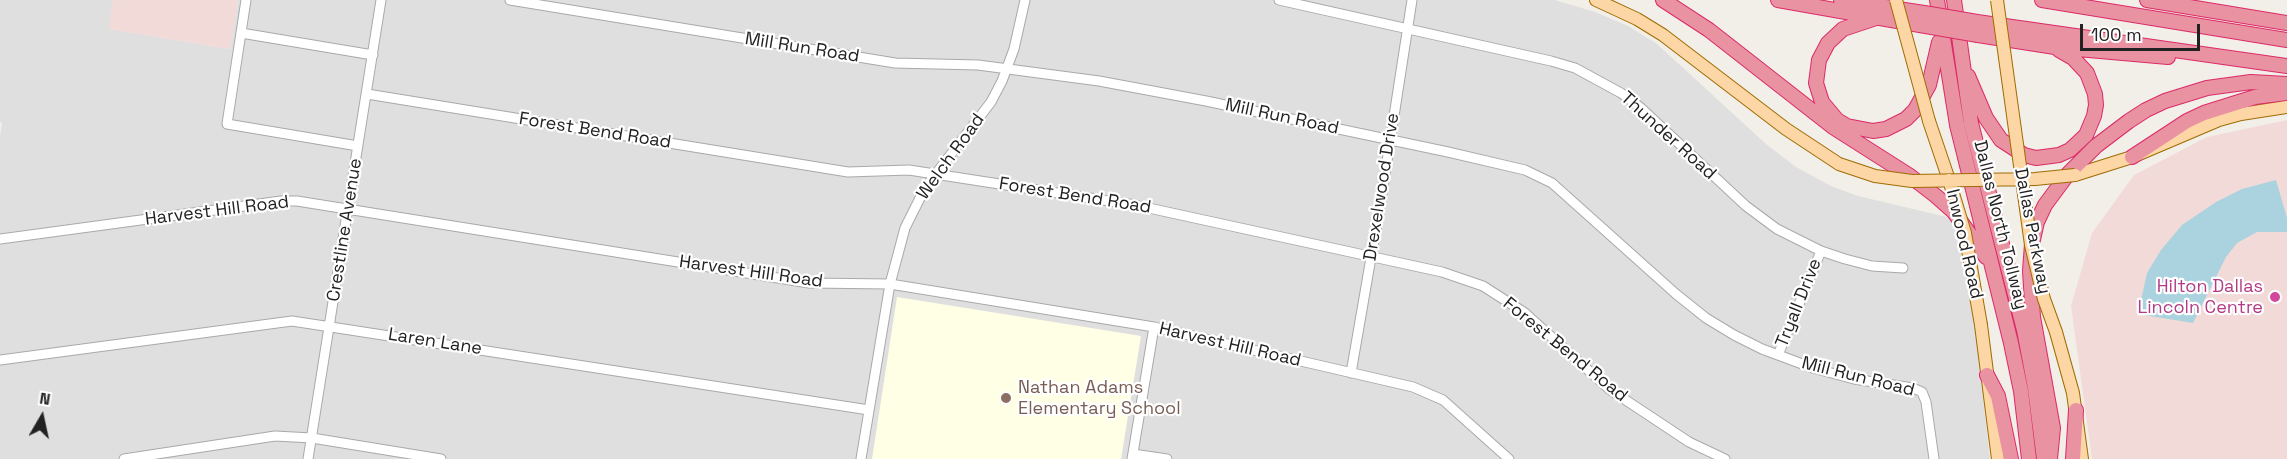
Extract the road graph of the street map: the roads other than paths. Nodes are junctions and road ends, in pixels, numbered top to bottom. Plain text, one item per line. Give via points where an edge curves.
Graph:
1 (246, 0) edge
2 (381, 0) edge
3 (510, 0) edge
4 (1025, 0) edge
5 (1279, 0) edge
6 (1412, 0) edge
7 (1596, 0) edge
8 (1663, 0) edge
9 (1778, 0) edge
10 (1841, 0) edge
11 (1896, 0) edge
12 (1937, 0) edge
13 (1954, 0) edge
14 (1997, 0) edge
15 (2042, 0) edge
16 (2147, 0) edge
17 (1876, 18) junction
18 (1922, 19) junction
19 (2287, 23) edge
20 (1407, 28) junction
21 (1977, 28) junction
22 (1941, 32) junction
23 (241, 33) junction
24 (2287, 40) edge
25 (2055, 47) junction
26 (374, 55) junction
27 (1963, 62) junction
28 (2287, 67) edge
29 (1007, 68) junction
30 (2287, 84) edge
31 (2287, 93) edge
32 (367, 94) junction
33 (2287, 106) edge
34 (1390, 141) junction
35 (358, 146) junction
36 (2131, 157) junction
37 (935, 173) junction
38 (1949, 180) junction
39 (2021, 180) junction
40 (348, 208) junction
41 (0, 239) edge
42 (1821, 251) junction
43 (1371, 255) junction
44 (1991, 263) junction
45 (1903, 268) dead end
46 (890, 284) junction
47 (330, 326) junction
48 (1154, 327) junction
49 (1778, 355) junction
50 (0, 360) edge
51 (1351, 373) junction
52 (1987, 375) junction
53 (869, 410) junction
54 (2076, 410) junction
55 (312, 438) junction
56 (1132, 456) edge
57 (124, 459) edge
58 (308, 459) edge
59 (441, 459) edge
60 (861, 459) edge
61 (1167, 459) edge
62 (1509, 459) edge
63 (1725, 459) edge
64 (1934, 459) edge
65 (1998, 459) edge
66 (2011, 459) edge
67 (2029, 459) edge
68 (2044, 459) edge
69 (2050, 459) edge
70 (2073, 459) edge
71 (2082, 459) edge

1 - 23 street
2 - 26 street, Crestline Avenue
3 - 29 street, Mill Run Road via 895,63
4 - 29 street, Welch Road
5 - 20 street, Thunder Road
6 - 20 street, Drexelwood Drive
7 - 38 main road, bridge via 1663,34 1786,129 1839,164 1892,179
8 - 44 highway via 1709,30 1833,127 1936,196 1954,212
9 - 17 highway
10 - 18 highway
11 - 38 main road, Inwood Road, bridge
12 - 22 highway, Dallas North Tollway
13 - 27 highway, Dallas North Tollway
14 - 39 main road, Dallas Parkway, bridge
15 - 24 highway
16 - 19 highway
17 - 18 highway
17 - 22 highway via 1853,24 1835,36 1823,51 1816,71 1818,93 1829,112 1847,126 1860,130 1886,129 1915,110 1929,85
18 - 21 highway, bridge
20 - 34 street, Drexelwood Drive
20 - 42 street, Thunder Road via 1551,61 1598,79 1641,108 1760,217
21 - 25 highway
21 - 28 highway
22 - 44 highway, Dallas North Tollway via 1964,159
23 - 26 street
23 - 35 street via 227,124
25 - 27 highway via 2087,73 2096,105 2091,126 2079,143 2049,158 2025,155 2001,140 1986,118
25 - 28 highway
26 - 32 street, Crestline Avenue
27 - 68 highway, Dallas North Tollway via 1971,123 2024,330
29 - 34 street, Mill Run Road via 1206,101
29 - 37 street, Welch Road via 991,102
30 - 69 highway via 2251,82 2207,88 2146,110 2096,146 2045,205 2032,244 2030,272 2033,317 2053,428
31 - 36 highway via 2255,97 2212,110 2187,121
32 - 35 street, Crestline Avenue
32 - 37 street, Forest Bend Road via 848,172
33 - 36 main road via 2219,120
34 - 43 street, Drexelwood Drive
34 - 49 street, Mill Run Road via 1525,170 1552,183 1706,318
35 - 40 street, Crestline Avenue
36 - 39 main road, bridge via 2074,175
37 - 43 street, Forest Bend Road via 1173,212
37 - 46 street, Welch Road via 905,228
38 - 39 main road, bridge
38 - 52 main road, Inwood Road, bridge via 1965,233
39 - 54 main road, Dallas Parkway, bridge via 2039,280 2065,360
40 - 41 street, Harvest Hill Road via 281,201
40 - 46 street, Harvest Hill Road via 809,284
40 - 47 street, Crestline Avenue
42 - 45 street, Thunder Road via 1872,266
42 - 49 street, Tryall Drive
43 - 51 street, Drexelwood Drive
43 - 63 street, Forest Bend Road via 1483,286 1525,313 1619,396 1689,442
44 - 67 highway, Dallas North Tollway via 2017,372
46 - 48 street, Harvest Hill Road
46 - 53 street, Welch Road
47 - 50 street, Laren Lane via 277,322
47 - 53 street, Laren Lane
47 - 55 street, Crestline Avenue
48 - 51 street, Harvest Hill Road
48 - 56 street
49 - 64 street, Mill Run Road via 1814,368 1922,392
51 - 62 street, Harvest Hill Road via 1413,387 1443,399
52 - 65 main road, Inwood Road
52 - 66 highway via 1998,396
53 - 60 street, Welch Road
54 - 70 highway
54 - 71 main road, Dallas Parkway
55 - 57 street via 275,436
55 - 58 street, Crestline Avenue
55 - 59 street
56 - 61 street

